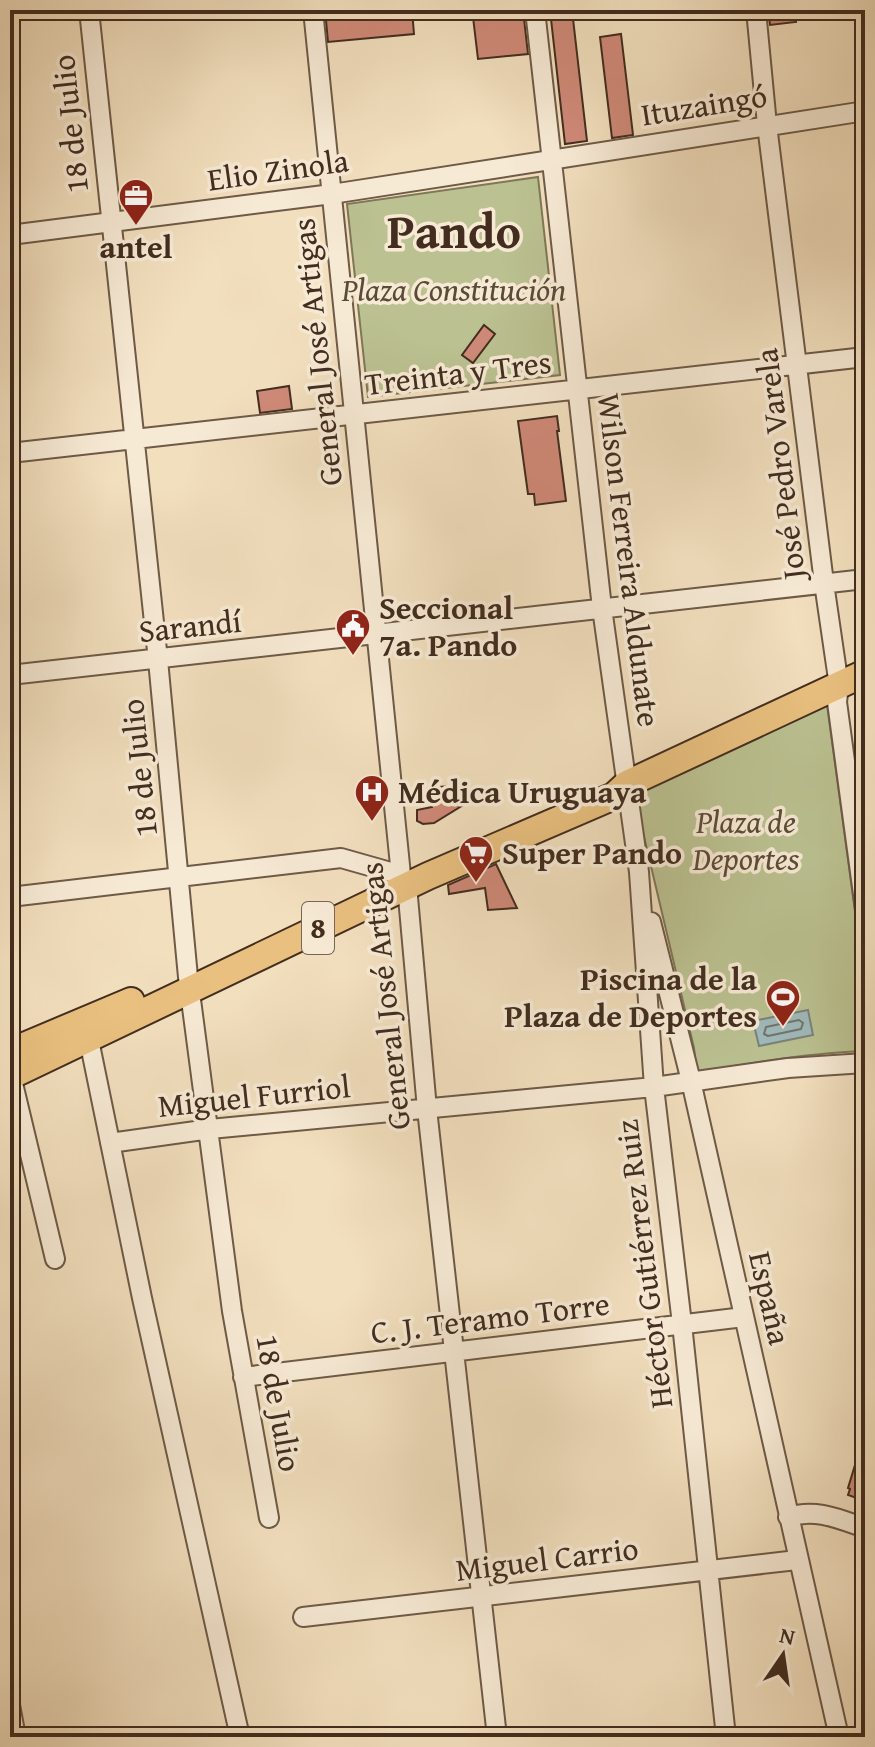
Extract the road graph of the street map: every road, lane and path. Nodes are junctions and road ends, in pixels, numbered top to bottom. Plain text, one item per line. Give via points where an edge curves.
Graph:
1 (89, 10) edge
2 (313, 10) edge
3 (535, 10) edge
4 (756, 10) edge
5 (865, 111) edge
6 (767, 125) junction
7 (552, 158) junction
8 (332, 194) junction
9 (110, 222) junction
10 (10, 235) edge
11 (865, 357) edge
12 (799, 365) junction
13 (577, 390) junction
14 (354, 415) junction
15 (136, 439) junction
16 (10, 453) edge
17 (865, 579) edge
18 (824, 583) junction
19 (602, 608) junction
20 (376, 634) junction
21 (158, 660) junction
22 (865, 673) edge
23 (10, 675) edge
24 (839, 686) junction
25 (627, 784) junction
26 (639, 872) junction
27 (180, 878) junction
28 (404, 881) junction
29 (10, 897) edge
30 (865, 909) edge
31 (190, 984) junction
32 (89, 1040) junction
33 (865, 1063) edge
34 (10, 1068) edge
35 (691, 1081) junction
36 (654, 1087) junction
37 (427, 1109) junction
38 (210, 1129) junction
39 (110, 1143) junction
40 (55, 1259) dead end
41 (744, 1317) junction
42 (682, 1324) junction
43 (455, 1353) junction
44 (243, 1377) junction
45 (788, 1517) junction
46 (269, 1518) dead end
47 (865, 1528) edge
48 (797, 1560) junction
49 (708, 1570) junction
50 (482, 1598) junction
51 (303, 1617) dead end
52 (10, 1705) edge
53 (16, 1737) edge
54 (240, 1737) edge
55 (497, 1737) edge
56 (726, 1737) edge
57 (839, 1737) edge

1 - 9 street, 18 de Julio
2 - 8 street, General José Artigas
3 - 7 street, Wilson Ferreira Aldunate
4 - 6 street, José Pedro Varela
5 - 6 street, Ituzaingó
6 - 7 street, Ituzaingó
6 - 12 street, José Pedro Varela
7 - 8 street, Elio Zinola
7 - 13 street, Wilson Ferreira Aldunate
8 - 9 street, Elio Zinola
8 - 14 street, General José Artigas
9 - 10 street, Elio Zinola
9 - 15 street, 18 de Julio
11 - 12 street, Treinta y Tres
12 - 13 street, Treinta y Tres
12 - 18 street, José Pedro Varela
13 - 14 street, Treinta y Tres
13 - 19 street, Wilson Ferreira Aldunate
14 - 15 street, Treinta y Tres
14 - 20 street, General José Artigas
15 - 16 street, Treinta y Tres
15 - 21 street, 18 de Julio
17 - 18 street, Sarandí
18 - 19 street, Sarandí
18 - 24 street, José Pedro Varela
19 - 20 street, Sarandí
19 - 25 street, Wilson Ferreira Aldunate
20 - 21 street, Sarandí
20 - 28 street, General José Artigas
21 - 23 street, Sarandí
21 - 27 street, 18 de Julio
22 - 24 highway, 8
24 - 25 highway, 8
24 - 30 street, José Pedro Varela
25 - 26 street, Héctor Gutiérrez Ruiz
25 - 28 highway, 8 via 614,796
26 - 35 street, España
26 - 36 street, Héctor Gutiérrez Ruiz
27 - 28 street via 341,858
27 - 29 street
27 - 31 street, 18 de Julio
28 - 31 highway, 8
28 - 37 street, General José Artigas
31 - 32 highway, 8
31 - 34 highway, 8
31 - 38 street, 18 de Julio
32 - 34 highway, 8
32 - 39 street
33 - 35 street, Miguel Furriol
34 - 40 street
35 - 36 street, Miguel Furriol
35 - 41 street, España
36 - 37 street, Miguel Furriol
36 - 42 street, Héctor Gutiérrez Ruiz
37 - 38 street, Miguel Furriol
37 - 43 street, General José Artigas
38 - 39 street, Miguel Furriol
38 - 44 street, 18 de Julio
39 - 54 street
41 - 42 street, C. J. Teramo Torre
41 - 45 street, España
42 - 43 street, C. J. Teramo Torre
42 - 49 street, Héctor Gutiérrez Ruiz
43 - 44 street, C. J. Teramo Torre
43 - 50 street, General José Artigas
44 - 46 street, 18 de Julio
45 - 47 street via 814,1513
45 - 48 street, España
48 - 49 street, Miguel Carrio
48 - 57 street, España
49 - 50 street, Miguel Carrio
49 - 56 street, Héctor Gutiérrez Ruiz
50 - 51 street, Miguel Carrio
50 - 55 street, General José Artigas
52 - 53 street

